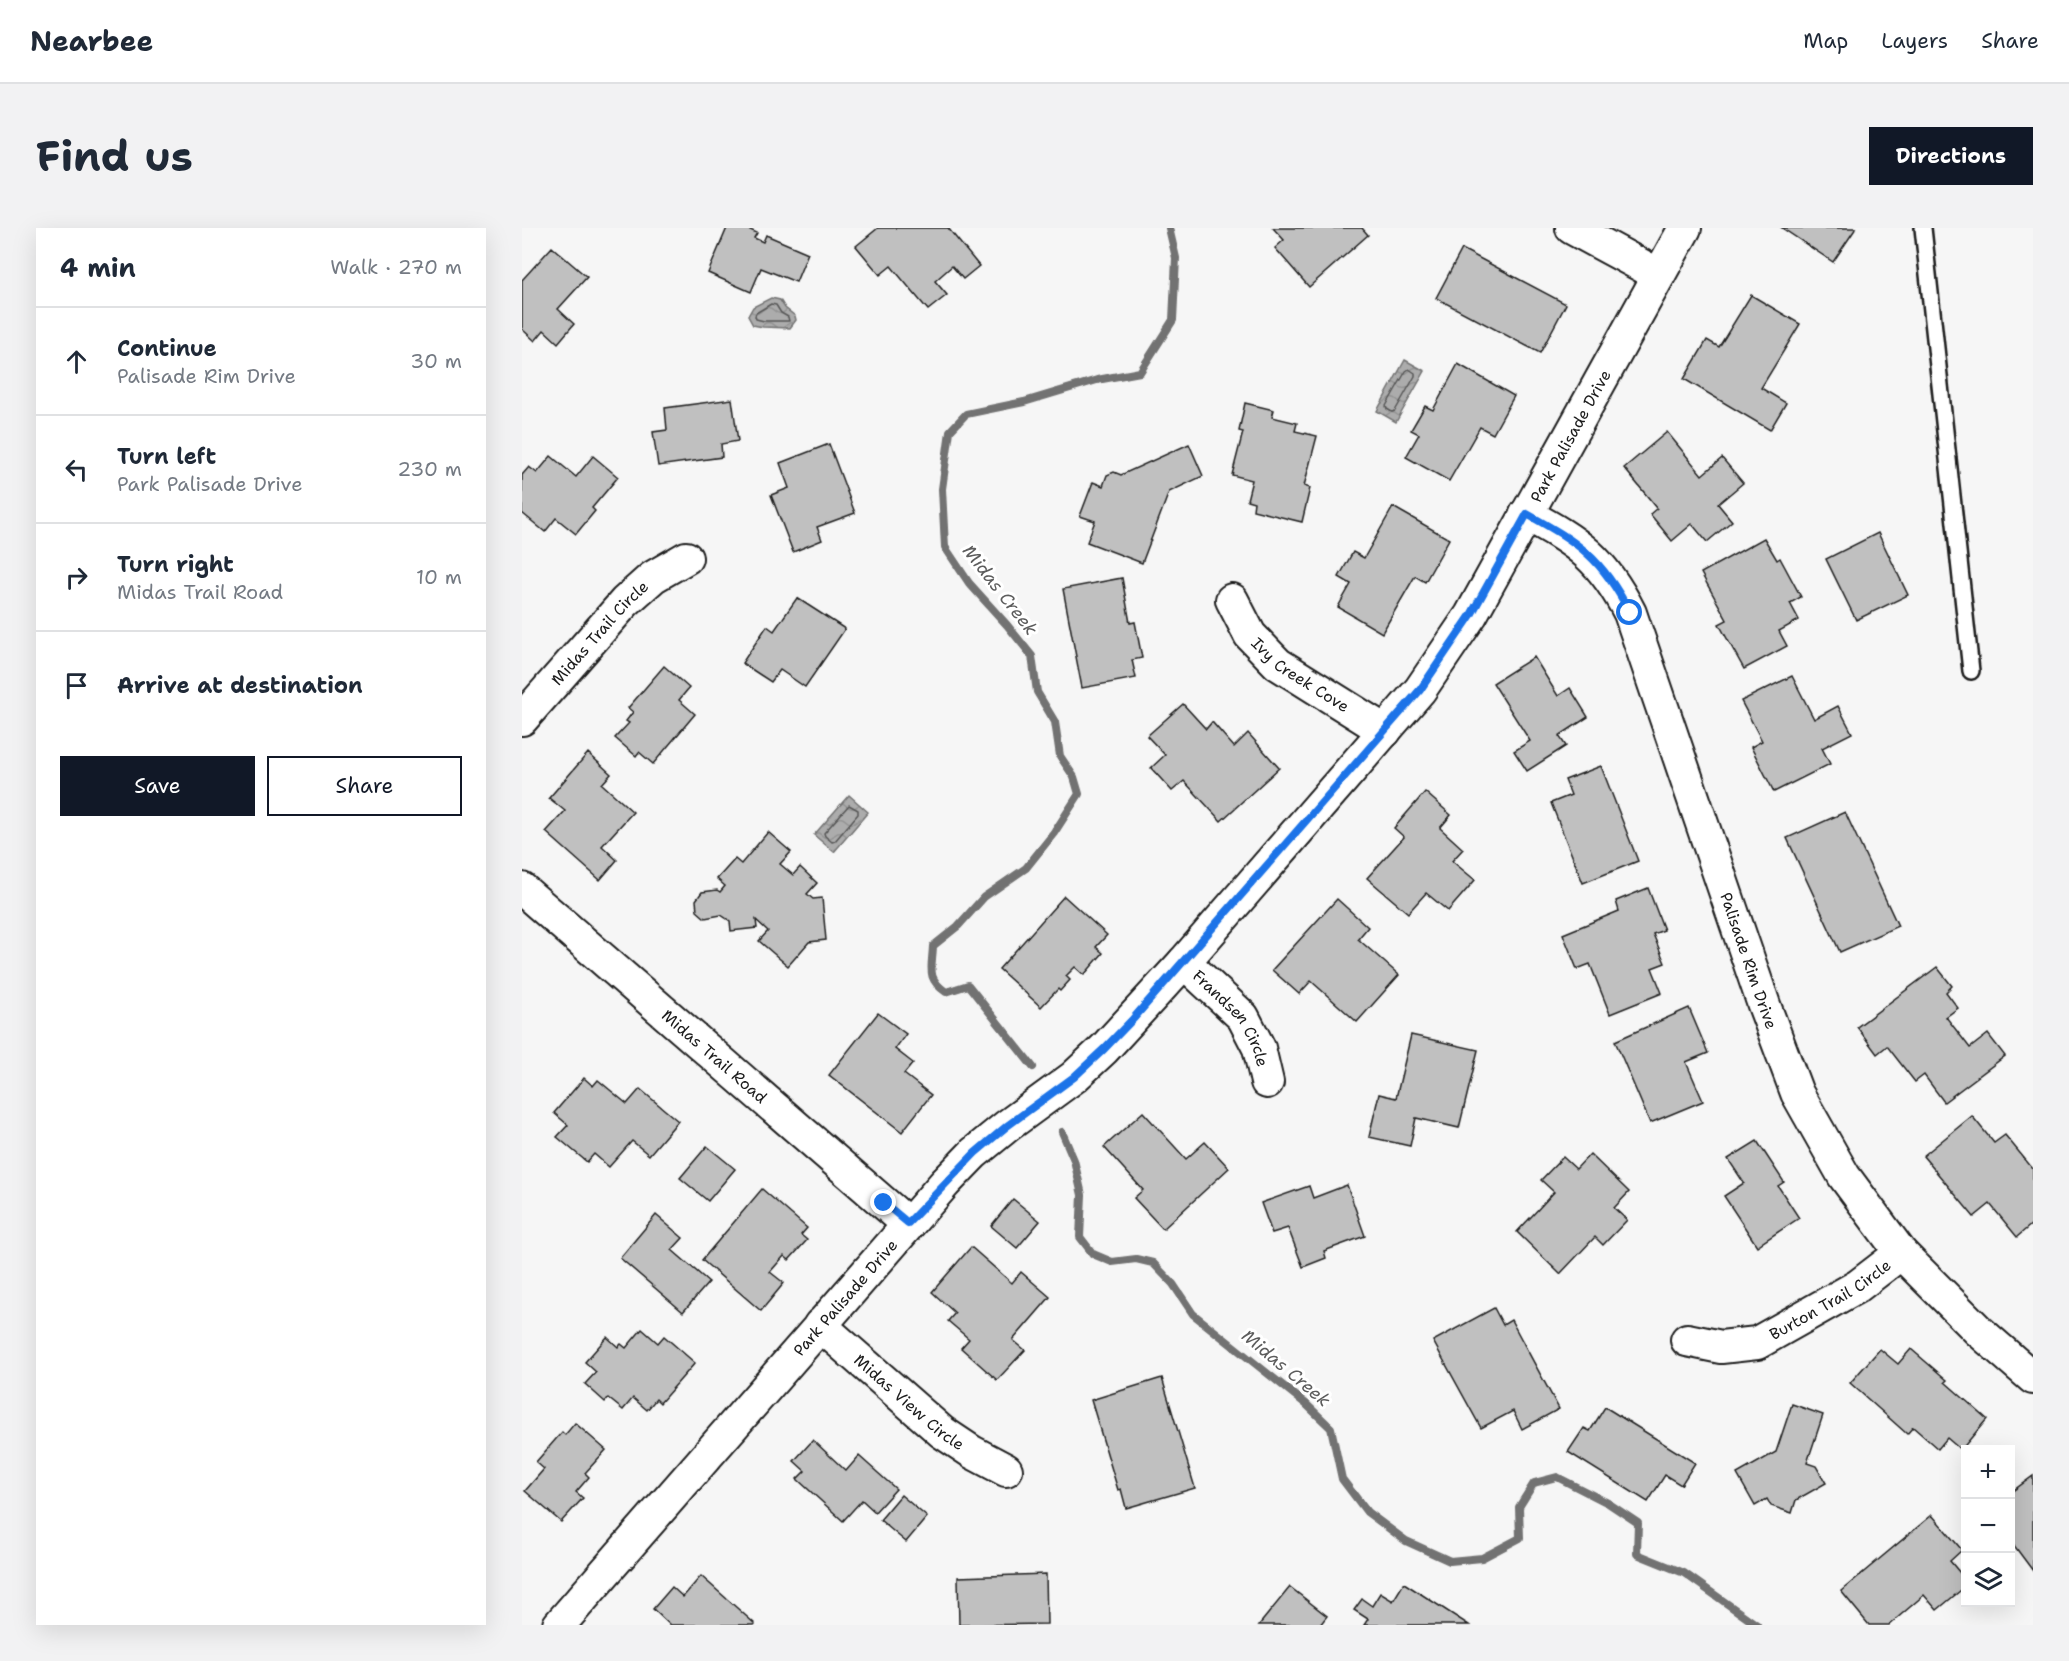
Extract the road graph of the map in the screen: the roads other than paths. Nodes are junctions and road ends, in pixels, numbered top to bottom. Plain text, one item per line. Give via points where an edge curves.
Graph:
1 (1572, 228) edge
2 (1685, 228) edge
3 (1923, 228) edge
4 (1659, 275) junction
5 (1527, 514) junction
6 (686, 558) dead end
7 (1232, 600) dead end
8 (1971, 671) dead end
9 (522, 719) edge
10 (1385, 731) junction
11 (522, 889) edge
12 (1184, 962) junction
13 (1267, 1082) dead end
14 (908, 1223) junction
15 (1901, 1253) junction
16 (820, 1325) junction
17 (1687, 1340) dead end
18 (2033, 1378) edge
19 (1006, 1470) dead end
20 (563, 1624) edge

1 - 4 street
2 - 4 street, Park Palisade Drive
3 - 8 lane
4 - 5 street, Park Palisade Drive
5 - 10 street, Park Palisade Drive via 1453,644
5 - 15 street, Palisade Rim Drive via 1578,545 1618,589 1630,613 1797,1093 1844,1176
6 - 9 street, Midas Trail Circle via 653,577 625,602
7 - 10 street, Ivy Creek Cove via 1250,635 1278,664
10 - 12 street, Park Palisade Drive
11 - 14 street, Midas Trail Road
12 - 13 street, Frandsen Circle via 1243,1017 1259,1048
12 - 14 street, Park Palisade Drive via 1104,1049 975,1153
14 - 16 street, Park Palisade Drive
15 - 17 street, Burton Trail Circle via 1858,1286 1757,1343 1721,1347
15 - 18 street, Palisade Rim Drive via 1979,1331
16 - 19 street, Midas View Circle via 942,1432
16 - 20 street, Park Palisade Drive

